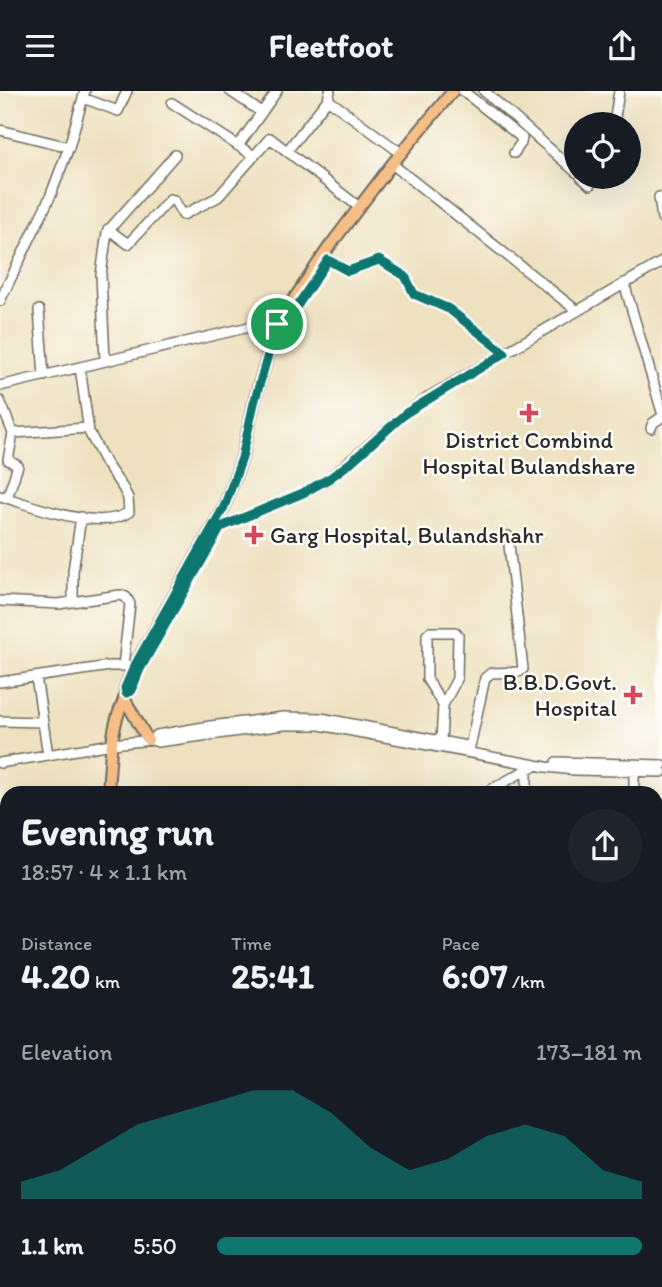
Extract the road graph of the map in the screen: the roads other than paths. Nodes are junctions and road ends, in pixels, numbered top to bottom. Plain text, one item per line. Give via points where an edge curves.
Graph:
1 (74, 91) edge
2 (127, 91) edge
3 (230, 91) edge
4 (277, 91) edge
5 (453, 91) edge
6 (462, 91) edge
7 (484, 91) edge
8 (619, 91) edge
9 (84, 94) edge
10 (328, 94) edge
11 (172, 103) dead end
12 (616, 112) edge
13 (261, 113) junction
14 (0, 130) edge
15 (238, 146) junction
16 (69, 147) junction
17 (287, 151) junction
18 (401, 153) junction
19 (514, 153) dead end
20 (175, 155) dead end
21 (254, 156) junction
22 (564, 159) edge
23 (395, 166) junction
24 (659, 197) dead end
25 (359, 207) junction
26 (662, 218) edge
27 (108, 229) junction
28 (328, 260) junction
29 (662, 262) edge
30 (624, 283) junction
31 (4, 285) edge
32 (0, 301) edge
33 (40, 310) dead end
34 (576, 310) junction
35 (281, 324) junction
36 (505, 353) junction
37 (105, 360) junction
38 (80, 367) junction
39 (44, 376) junction
40 (0, 386) edge
41 (0, 401) edge
42 (662, 415) edge
43 (88, 428) junction
44 (652, 428) dead end
45 (13, 433) junction
46 (3, 497) edge
47 (81, 517) junction
48 (217, 528) junction
49 (508, 536) dead end
50 (0, 601) edge
51 (73, 602) junction
52 (129, 666) junction
53 (36, 677) junction
54 (0, 682) edge
55 (125, 696) junction
56 (443, 705) junction
57 (0, 721) edge
58 (43, 722) junction
59 (150, 740) junction
60 (441, 741) junction
61 (112, 744) junction
62 (469, 749) junction
63 (48, 755) junction
64 (0, 763) edge
65 (662, 765) edge
66 (531, 768) junction
67 (634, 771) junction
68 (662, 772) edge
69 (109, 786) edge
70 (498, 786) edge
71 (528, 786) edge
72 (634, 786) edge

1 - 9 street
2 - 9 street via 118,111
3 - 13 street
4 - 13 street
5 - 18 main road
6 - 19 street via 522,138
6 - 23 main road
7 - 22 street
8 - 12 street
9 - 16 street
10 - 17 street
10 - 18 street
11 - 15 street
13 - 15 street
14 - 16 street
15 - 21 street
16 - 31 street via 50,197
17 - 21 street via 270,138
17 - 25 street
18 - 23 main road
20 - 27 street
21 - 27 street via 218,197 195,210 183,215 170,199 130,244
23 - 25 main road
23 - 28 main road
23 - 34 street
24 - 26 street
25 - 35 main road
27 - 37 street via 101,275
28 - 35 main road
28 - 36 street via 348,271 379,260 405,276 414,294 449,309
29 - 30 street
30 - 34 street
30 - 42 street
31 - 32 street
33 - 39 street
34 - 36 street
35 - 37 street
35 - 48 main road
36 - 48 street via 406,413 330,478
37 - 38 street
38 - 39 street
38 - 43 street
39 - 40 street
41 - 45 street
42 - 44 street
43 - 45 street
43 - 47 street via 130,509 111,518
45 - 46 street via 8,460 18,466
46 - 47 street
47 - 51 street
48 - 52 main road
48 - 55 main road
49 - 62 street via 523,669 485,678
50 - 51 street
51 - 52 street via 120,596 129,600
52 - 53 street
52 - 55 main road
53 - 54 street
53 - 58 street
55 - 59 main road
55 - 61 main road
56 - 56 street via 457,679 458,635 430,632 427,679
56 - 60 street
57 - 58 street
58 - 63 street
59 - 60 street via 157,735 284,717 321,718
59 - 61 street
59 - 62 street via 320,725
60 - 62 street
61 - 63 street
61 - 69 main road
62 - 65 street via 546,761
62 - 66 street
63 - 64 street
66 - 67 street
66 - 70 street
66 - 71 street
67 - 68 street
67 - 72 street

